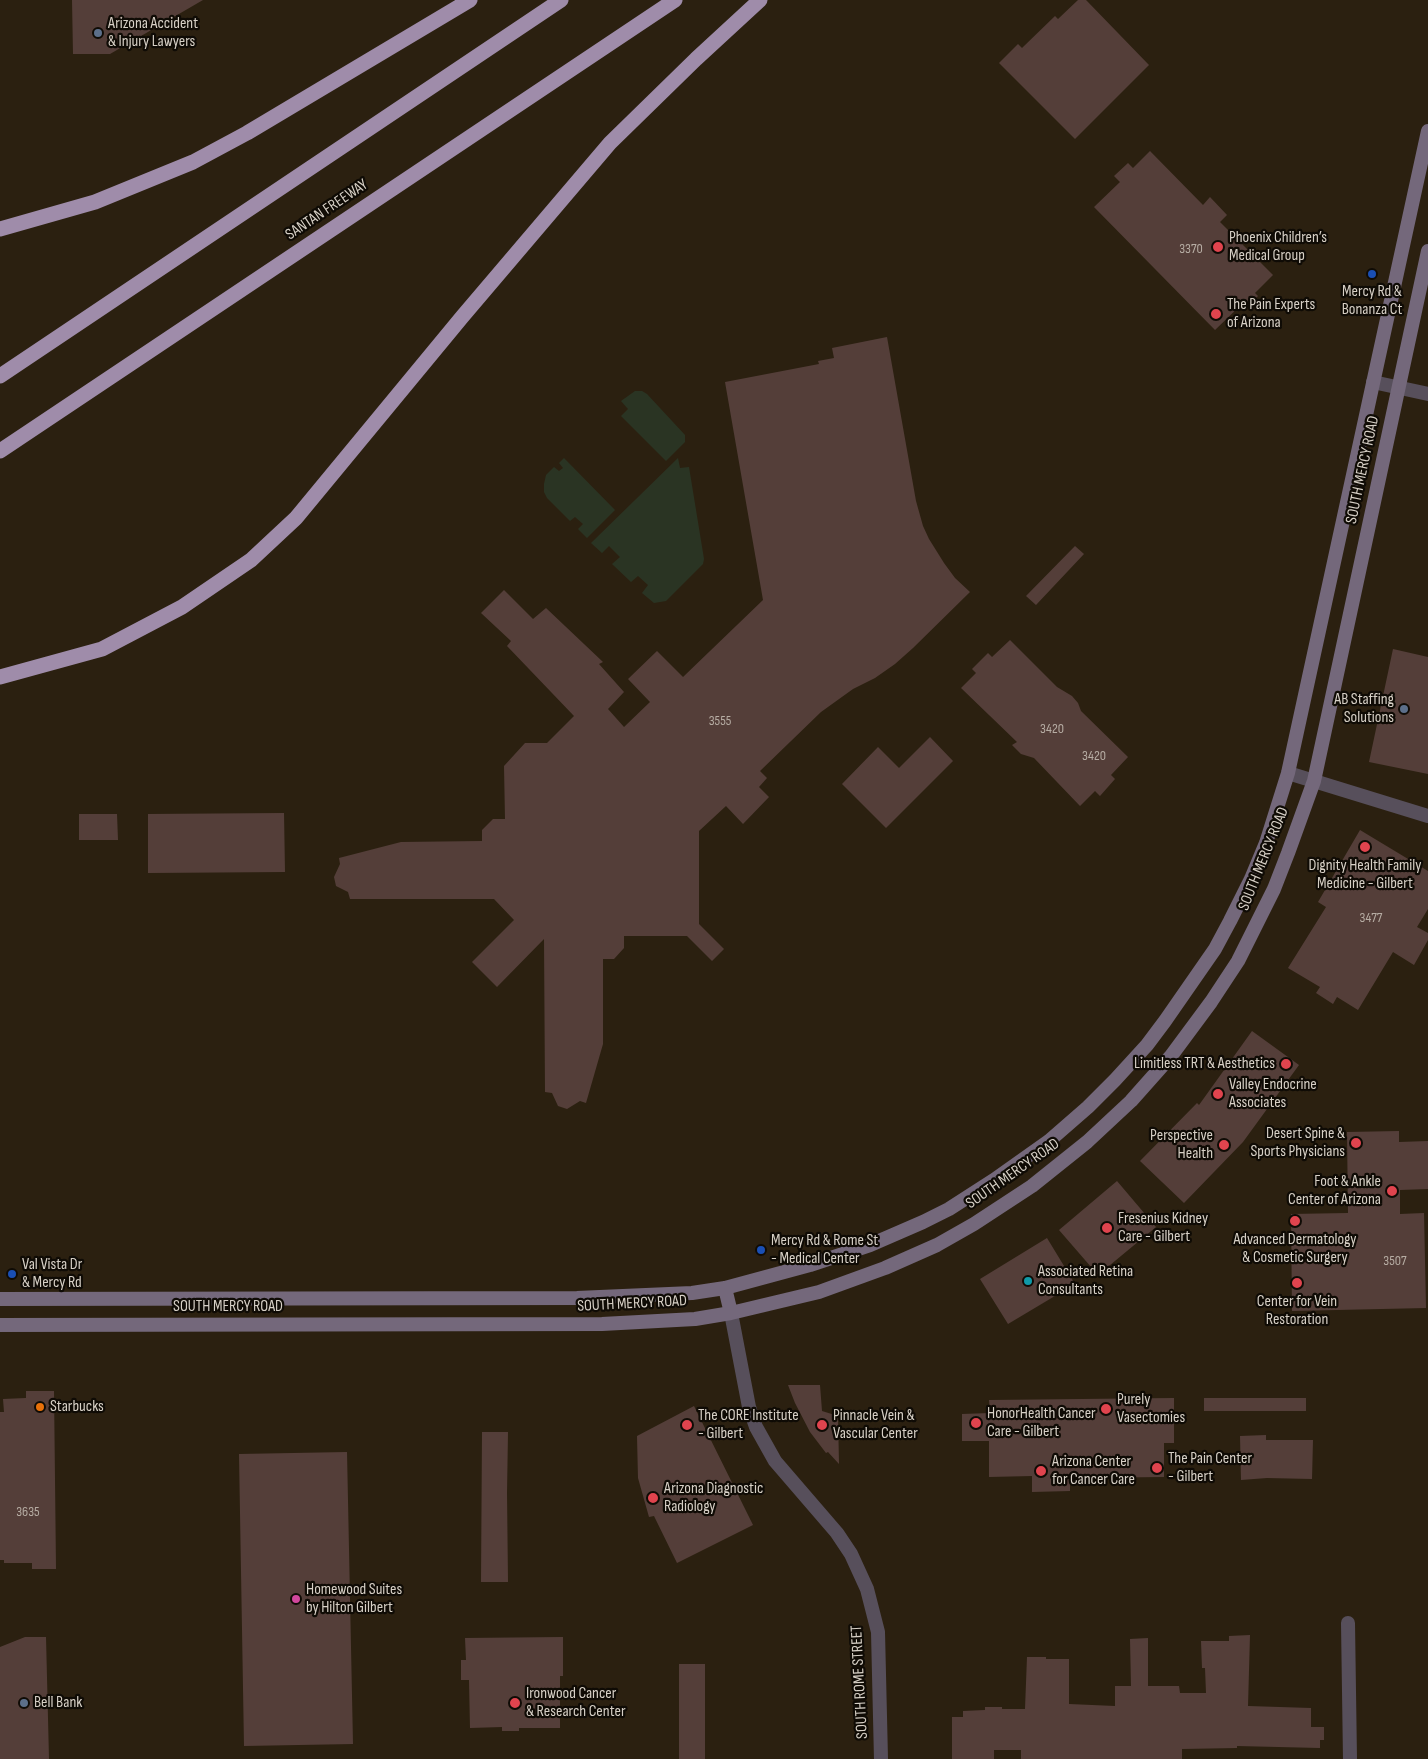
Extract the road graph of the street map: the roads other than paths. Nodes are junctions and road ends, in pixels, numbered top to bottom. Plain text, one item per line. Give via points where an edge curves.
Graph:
1 (470, 0) edge
2 (561, 0) edge
3 (674, 0) edge
4 (760, 0) edge
5 (1428, 131) edge
6 (0, 229) edge
7 (1428, 251) edge
8 (0, 376) edge
9 (1373, 382) junction
10 (1398, 388) junction
11 (1428, 394) edge
12 (0, 451) edge
13 (0, 677) edge
14 (1288, 773) junction
15 (1314, 781) junction
16 (1428, 816) edge
17 (725, 1288) junction
18 (0, 1300) edge
19 (731, 1313) junction
20 (0, 1325) edge
21 (1348, 1623) dead end
22 (881, 1759) edge
23 (1350, 1759) edge

1 - 6 highway via 193,162 95,202
2 - 8 highway
3 - 12 highway, SANTAN FREEWAY
4 - 13 highway via 610,143 296,518 251,560 182,607 102,649
5 - 9 main road, SOUTH MERCY ROAD
7 - 10 main road, SOUTH MERCY ROAD
9 - 10 street
9 - 14 main road, SOUTH MERCY ROAD
10 - 11 street
10 - 15 main road, SOUTH MERCY ROAD
14 - 15 street
14 - 17 main road, SOUTH MERCY ROAD via 1251,879 1215,948 1147,1045 1088,1107 1049,1141 994,1180 923,1222 870,1245
15 - 16 street
15 - 19 main road, SOUTH MERCY ROAD via 1274,890 1238,961 1187,1036 1160,1069 1087,1142 1032,1186 937,1245 820,1292
17 - 18 main road, SOUTH MERCY ROAD via 654,1296
17 - 19 main road
19 - 20 main road, SOUTH MERCY ROAD via 695,1319 602,1324
19 - 22 street, SOUTH ROME STREET via 749,1407 756,1427 775,1461 851,1554 867,1589 878,1641
21 - 23 street

